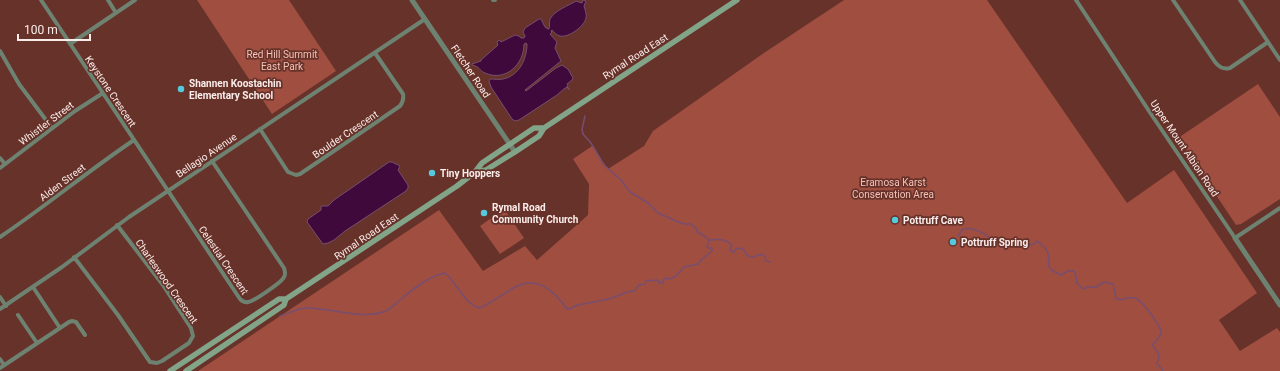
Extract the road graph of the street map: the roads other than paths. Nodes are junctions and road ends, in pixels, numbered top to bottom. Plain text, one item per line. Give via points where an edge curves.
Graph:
1 (41, 0) edge
2 (108, 0) edge
3 (135, 0) edge
4 (412, 0) edge
5 (736, 0) edge
6 (1076, 0) edge
7 (1174, 0) edge
8 (1240, 0) edge
9 (116, 13) junction
10 (425, 19) junction
11 (1268, 42) junction
12 (70, 44) junction
13 (0, 51) edge
14 (375, 53) junction
15 (1280, 60) edge
16 (103, 93) junction
17 (52, 128) junction
18 (544, 128) junction
19 (260, 129) junction
20 (134, 140) junction
21 (509, 145) junction
22 (514, 152) junction
23 (0, 158) edge
24 (212, 161) junction
25 (5, 164) junction
26 (0, 168) edge
27 (475, 172) junction
28 (168, 190) junction
29 (1280, 208) edge
30 (117, 225) junction
31 (0, 237) edge
32 (1235, 238) junction
33 (74, 258) junction
34 (33, 287) junction
35 (0, 297) edge
36 (286, 299) junction
37 (1280, 305) edge
38 (6, 306) junction
39 (0, 309) edge
40 (18, 315) dead end
41 (60, 328) junction
42 (85, 335) dead end
43 (37, 343) junction
44 (0, 359) edge
45 (4, 365) junction
46 (0, 368) edge
47 (170, 371) edge
48 (186, 371) edge

1 - 12 street, Keystone Crescent
2 - 9 street
3 - 9 street
4 - 10 street, Fletcher Road
5 - 18 main road, Rymal Road East
6 - 32 street, Upper Mount Albion Road
7 - 11 street via 1221,68 1230,68
8 - 11 street
9 - 12 street
10 - 14 street, Bellagio Avenue
10 - 21 street, Fletcher Road
11 - 15 street
12 - 16 street, Keystone Crescent
13 - 17 street via 19,84
14 - 19 street, Bellagio Avenue
14 - 19 street, Boulder Crescent via 403,94 402,103 300,174 288,172
16 - 17 street, Whistler Street
16 - 20 street, Keystone Crescent
17 - 25 street, Whistler Street
18 - 21 main road, Rymal Road East via 534,128
18 - 22 main road, Rymal Road East via 539,136
19 - 24 street, Bellagio Avenue
20 - 28 street, Keystone Crescent
20 - 31 street, Alden Street
21 - 22 street, Fletcher Road
21 - 27 main road, Rymal Road East via 482,163
22 - 27 main road, Rymal Road East via 486,170
23 - 25 street
24 - 28 street, Bellagio Avenue
24 - 28 street, Celestial Crescent via 284,268 285,277 250,302 243,302 240,299
25 - 26 street, Whistler Street
27 - 36 main road, Rymal Road East
28 - 30 street, Bellagio Avenue
29 - 32 street
30 - 33 street, Bellagio Avenue
30 - 33 street, Charleswood Crescent via 163,285 191,328 193,336 189,343 162,361 150,362
32 - 37 street, Upper Mount Albion Road
33 - 34 street, Bellagio Avenue
34 - 38 street, Bellagio Avenue
34 - 41 street
35 - 38 street
36 - 47 main road, Rymal Road East via 279,299
36 - 48 main road, Rymal Road East via 284,306
38 - 39 street, Bellagio Avenue
40 - 43 street
41 - 42 street via 74,321
41 - 43 street
43 - 45 street
44 - 45 street
45 - 46 street

